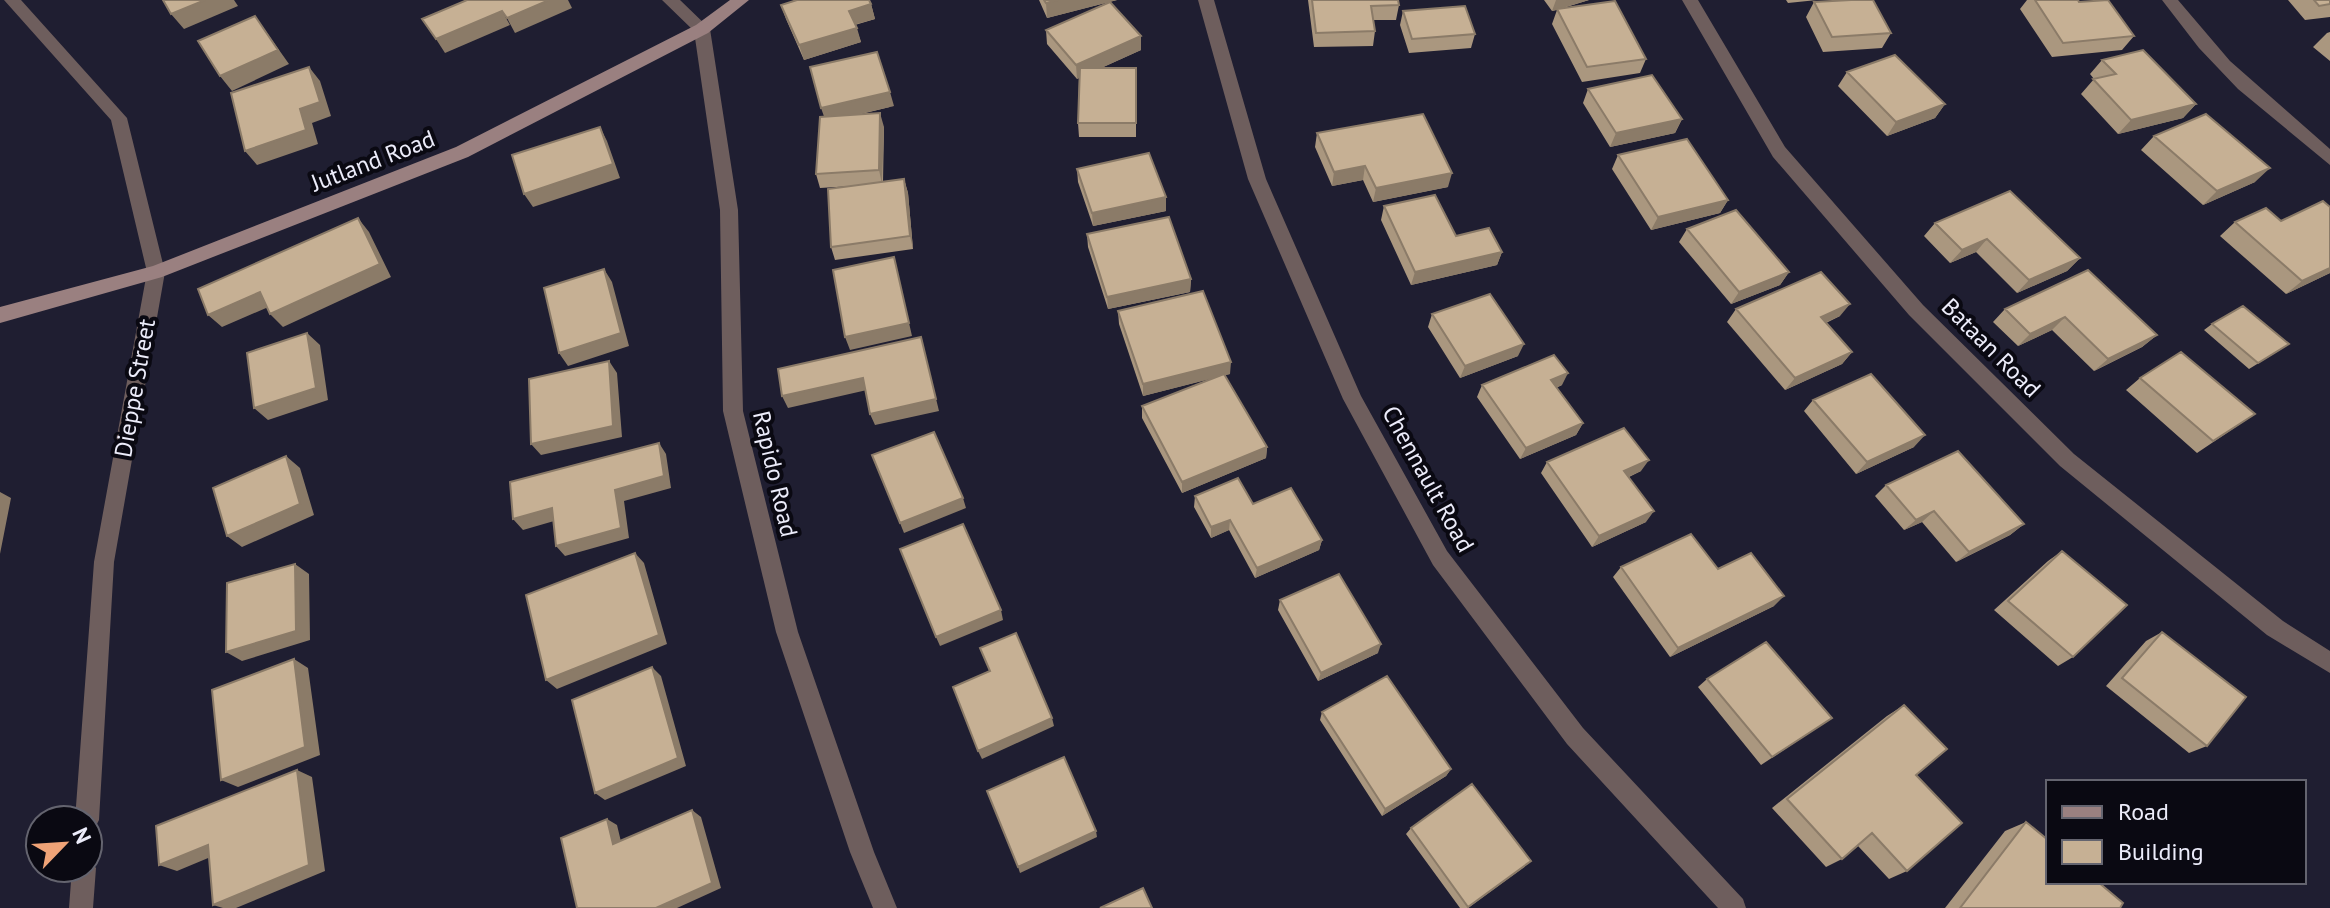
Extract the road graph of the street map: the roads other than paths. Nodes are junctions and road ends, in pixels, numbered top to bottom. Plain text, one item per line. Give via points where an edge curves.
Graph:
1 (12, 0) edge
2 (670, 0) edge
3 (741, 0) edge
4 (1206, 0) edge
5 (1690, 0) edge
6 (2170, 0) edge
7 (702, 29) junction
8 (2330, 159) edge
9 (156, 272) junction
10 (0, 315) edge
11 (2330, 663) edge
12 (88, 804) edge
13 (83, 884) edge
14 (81, 908) edge
15 (885, 908) edge
16 (1734, 908) edge

1 - 9 street, Dieppe Street via 119,118
2 - 7 street
3 - 7 street, Jutland Road
4 - 16 street, Chennault Road via 1257,179 1353,399 1440,558 1575,736
5 - 11 street, Bataan Road via 1779,152 1916,310 2067,460 2275,628
6 - 8 street via 2222,60
7 - 9 street, Jutland Road via 462,152
7 - 15 street, Rapido Road via 729,210 733,411 787,632
9 - 10 street, Jutland Road
9 - 12 street, Dieppe Street via 104,562
13 - 14 street

